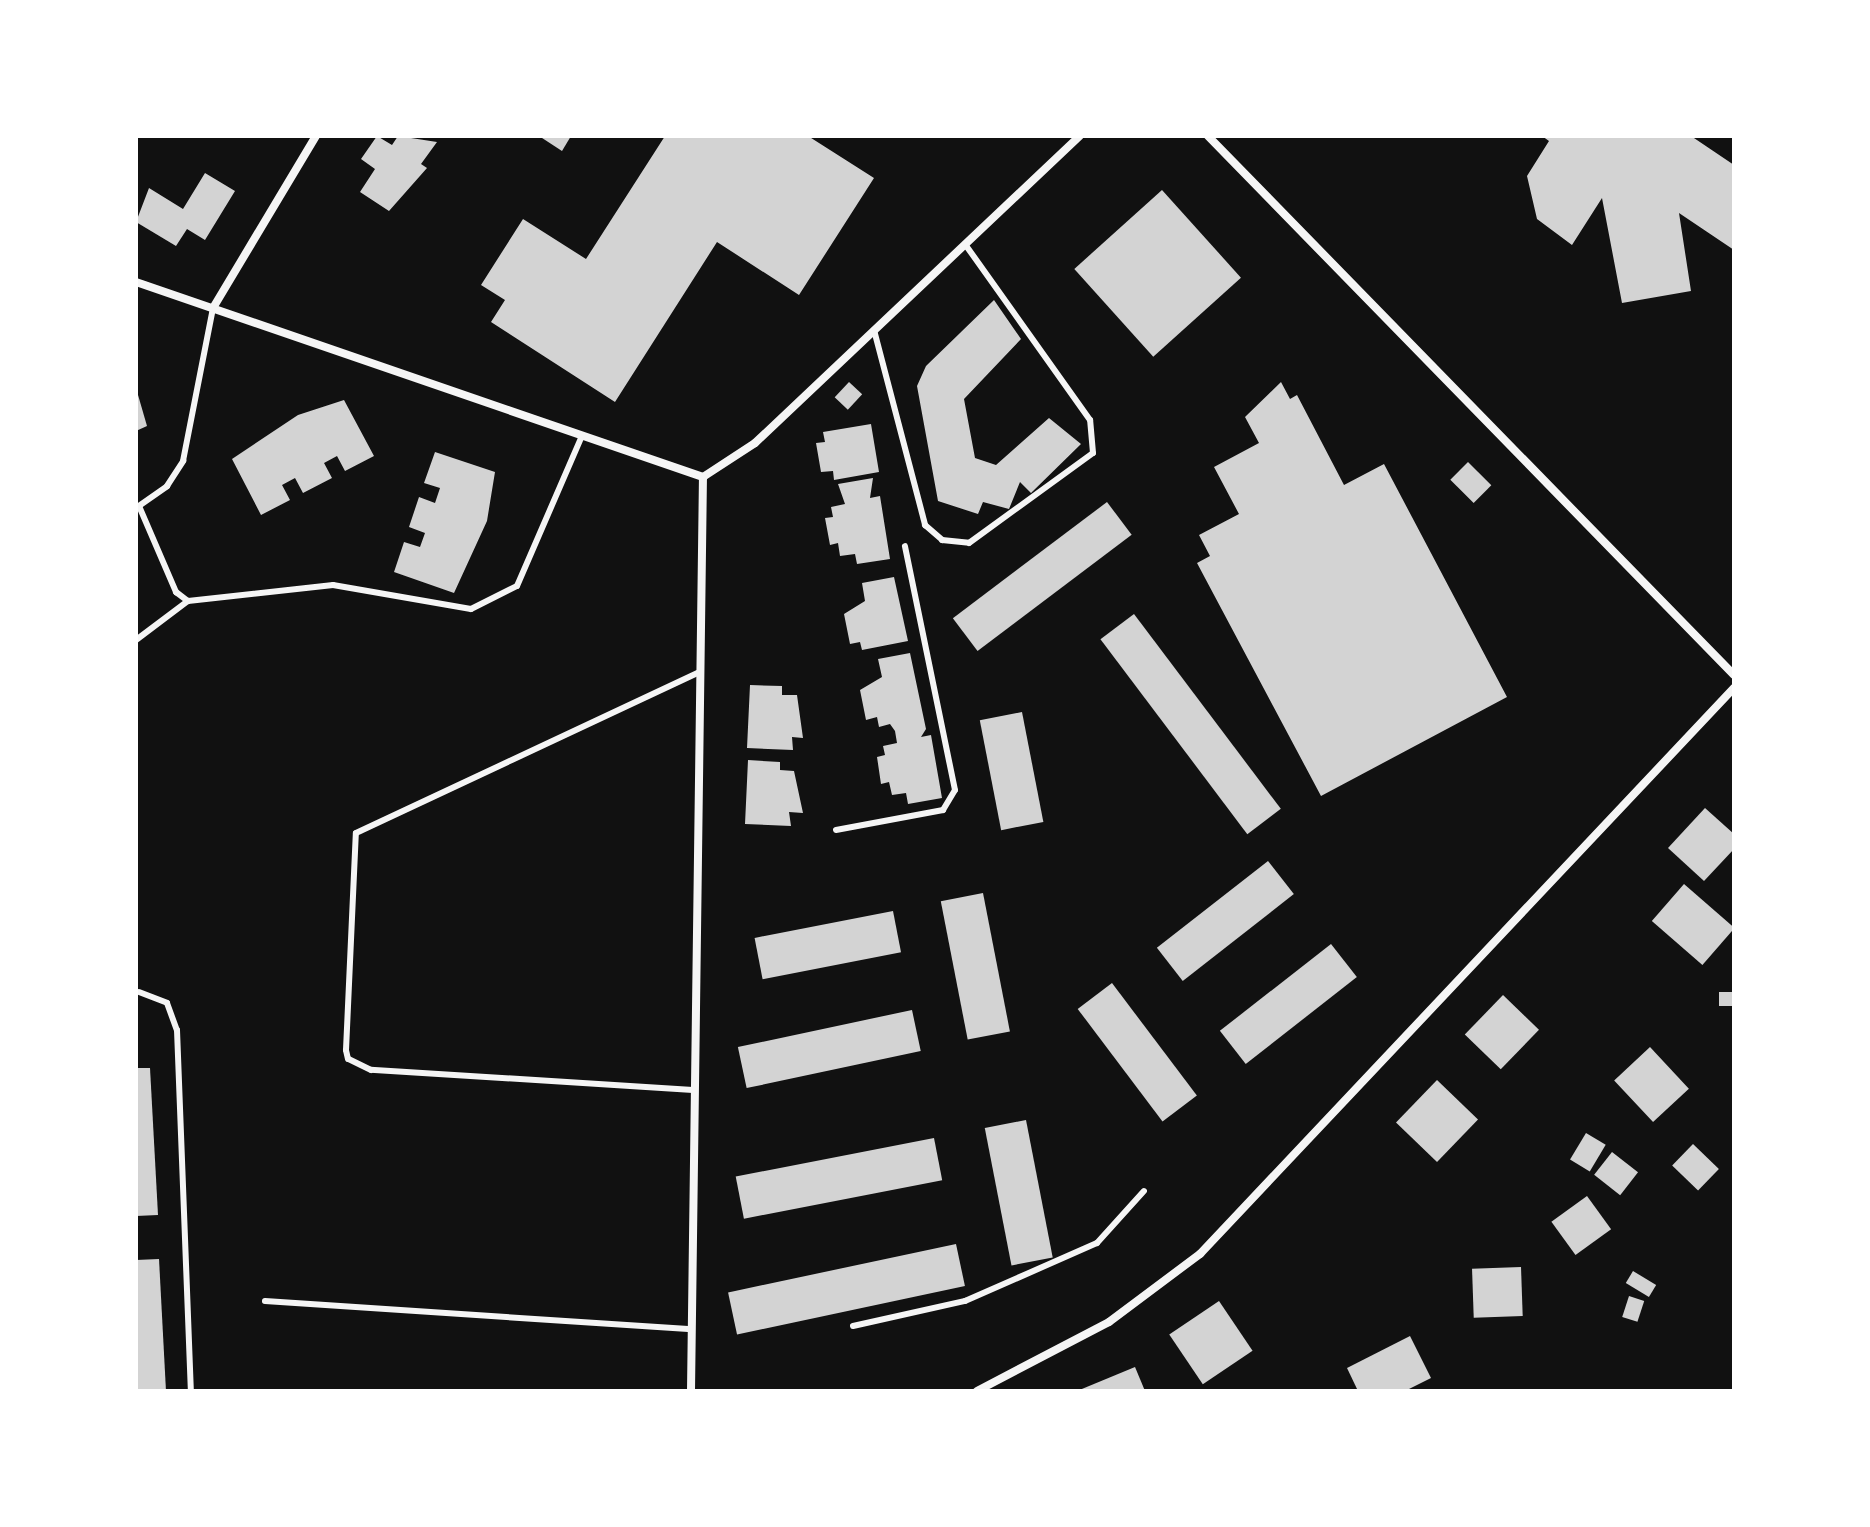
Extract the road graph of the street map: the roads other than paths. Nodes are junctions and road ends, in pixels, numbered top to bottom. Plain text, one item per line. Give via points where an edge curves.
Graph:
1 (316, 136) edge
2 (1080, 136) edge
3 (1208, 136) edge
4 (965, 244) junction
5 (136, 282) edge
6 (213, 308) junction
7 (874, 330) junction
8 (582, 436) junction
9 (703, 477) junction
10 (138, 507) edge
11 (905, 546) dead end
12 (188, 601) junction
13 (136, 640) edge
14 (700, 672) junction
15 (1734, 675) edge
16 (1734, 688) edge
17 (836, 830) dead end
18 (139, 992) dead end
19 (693, 1090) junction
20 (1144, 1191) dead end
21 (265, 1301) dead end
22 (853, 1326) dead end
23 (692, 1329) junction
24 (191, 1389) edge
25 (691, 1391) edge
26 (977, 1391) edge

1 - 6 street
2 - 4 street
3 - 15 street
4 - 7 street
4 - 7 lane via 1090,420 1093,453 969,543 942,540 925,525
5 - 6 street
6 - 8 street
6 - 10 lane via 183,461 167,486
7 - 9 street via 755,443
8 - 9 street
8 - 12 lane via 540,544 517,586 499,600 471,609 333,585
9 - 14 street
10 - 12 lane via 176,592
11 - 17 lane via 955,790 943,810
12 - 13 lane
14 - 19 street
14 - 19 lane via 356,833 346,1050 348,1059 371,1070
16 - 26 street via 1200,1254 1109,1322
18 - 24 lane via 167,1003 177,1030
19 - 23 street
20 - 22 lane via 1097,1243 965,1301
21 - 23 lane
23 - 25 street

